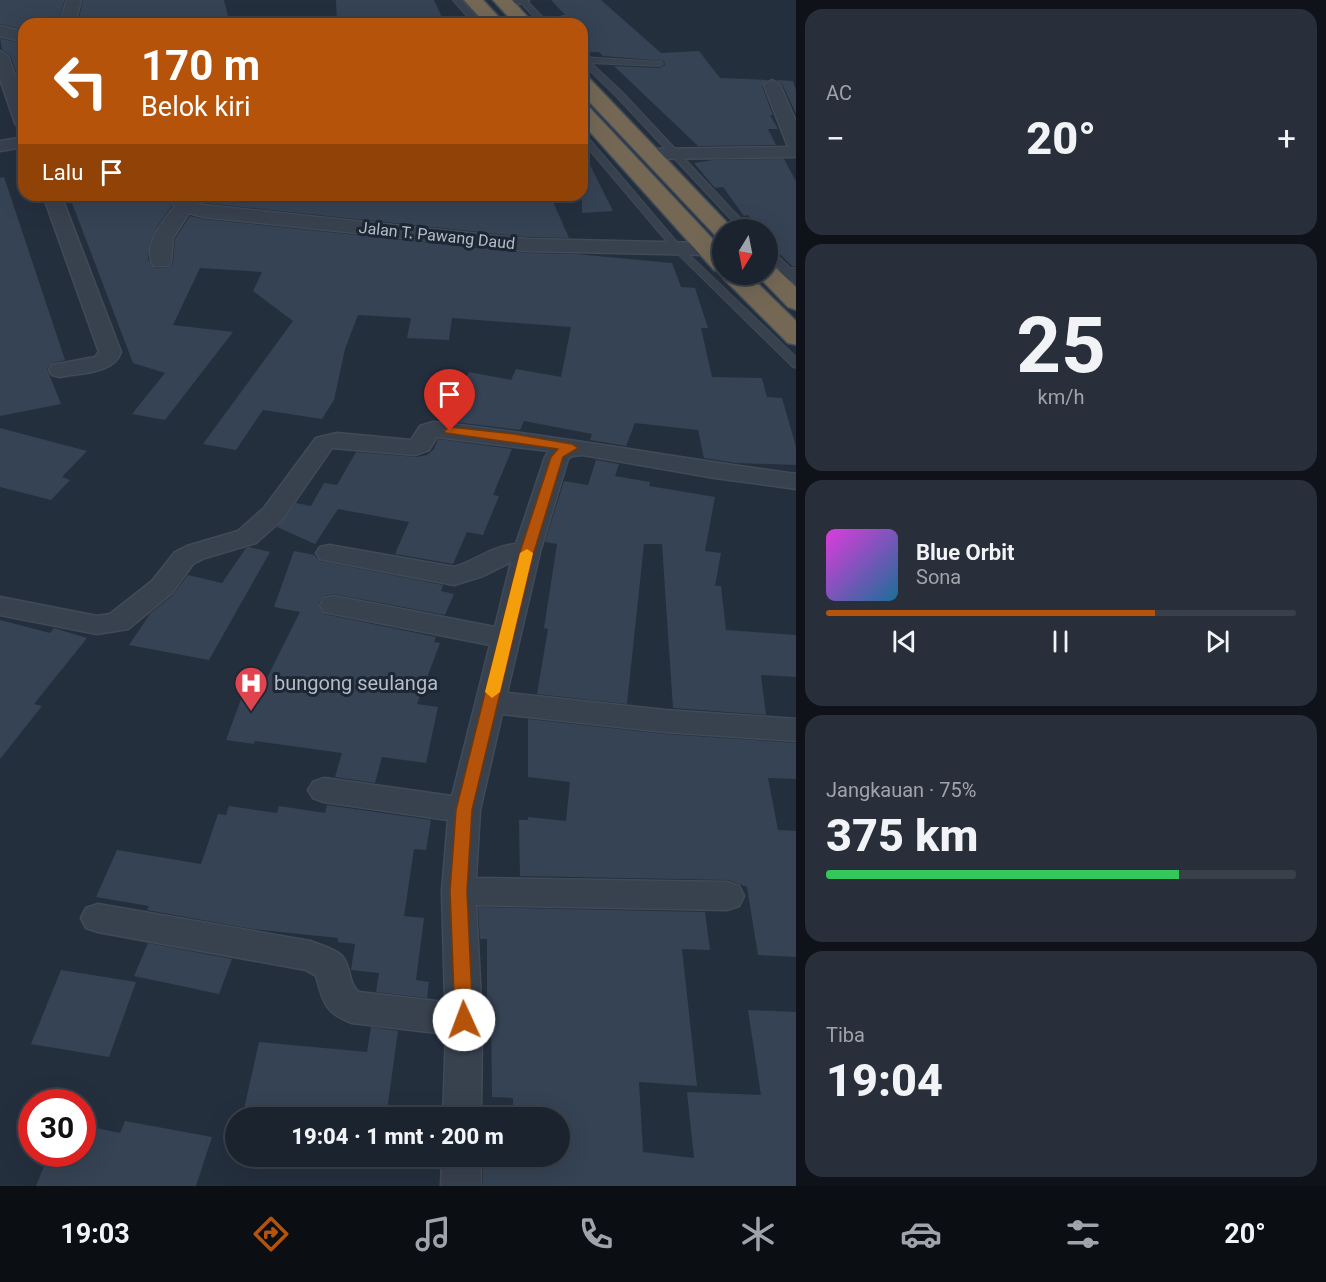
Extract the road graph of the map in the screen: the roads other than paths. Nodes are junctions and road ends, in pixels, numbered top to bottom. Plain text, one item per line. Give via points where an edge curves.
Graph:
1 (74, 0) edge
2 (457, 0) edge
3 (473, 0) edge
4 (512, 1) edge
5 (69, 18) edge
6 (473, 18) edge
7 (490, 18) edge
8 (522, 18) edge
9 (536, 18) edge
10 (0, 31) edge
11 (18, 36) edge
12 (0, 56) edge
13 (588, 60) edge
14 (659, 64) dead end
15 (588, 66) edge
16 (772, 85) dead end
17 (588, 87) edge
18 (18, 106) edge
19 (588, 118) edge
20 (18, 134) edge
21 (0, 137) edge
22 (18, 143) edge
23 (588, 143) edge
24 (0, 146) edge
25 (796, 147) edge
26 (796, 152) edge
27 (663, 154) junction
28 (53, 201) edge
29 (179, 201) edge
30 (714, 219) edge
31 (735, 219) edge
32 (678, 249) junction
33 (706, 249) junction
34 (712, 255) edge
35 (161, 261) dead end
36 (784, 276) edge
37 (744, 285) edge
38 (796, 302) edge
39 (796, 337) edge
40 (796, 364) edge
41 (60, 370) dead end
42 (572, 448) junction
43 (796, 482) edge
44 (527, 552) junction
45 (329, 553) dead end
46 (334, 605) dead end
47 (0, 606) edge
48 (507, 639) junction
49 (490, 702) junction
50 (796, 730) edge
51 (324, 790) dead end
52 (464, 810) junction
53 (459, 891) junction
54 (727, 897) dead end
55 (98, 918) dead end
56 (464, 1020) junction
57 (462, 1107) edge
58 (461, 1167) edge
59 (460, 1186) edge

1 - 5 street
2 - 6 lane
3 - 7 highway
4 - 8 highway
4 - 9 lane
10 - 11 street
12 - 18 street
13 - 14 lane
15 - 27 lane via 620,95
16 - 25 street
17 - 27 highway
19 - 33 highway
20 - 21 street
22 - 24 street
23 - 32 lane
26 - 27 street
27 - 30 highway
27 - 31 lane
28 - 41 street via 110,352 102,362
29 - 32 street, Jalan T. Pawang Daud via 203,211 527,244
29 - 35 street via 164,231 159,249
32 - 33 street, Jalan T. Pawang Daud
32 - 40 lane
33 - 34 highway
36 - 38 highway
37 - 39 highway
42 - 43 street
42 - 44 street via 557,457
42 - 47 street via 433,429 415,448 337,440 324,443 273,514 247,537 184,558 162,587 118,622 97,625
44 - 45 street via 502,554 454,576
44 - 48 street
46 - 48 street
48 - 49 street
49 - 50 street via 664,721
49 - 52 street
51 - 52 street
52 - 53 street
53 - 54 street
53 - 56 street
55 - 56 street via 310,956 331,968 340,998 352,1007
56 - 57 street
58 - 59 street

